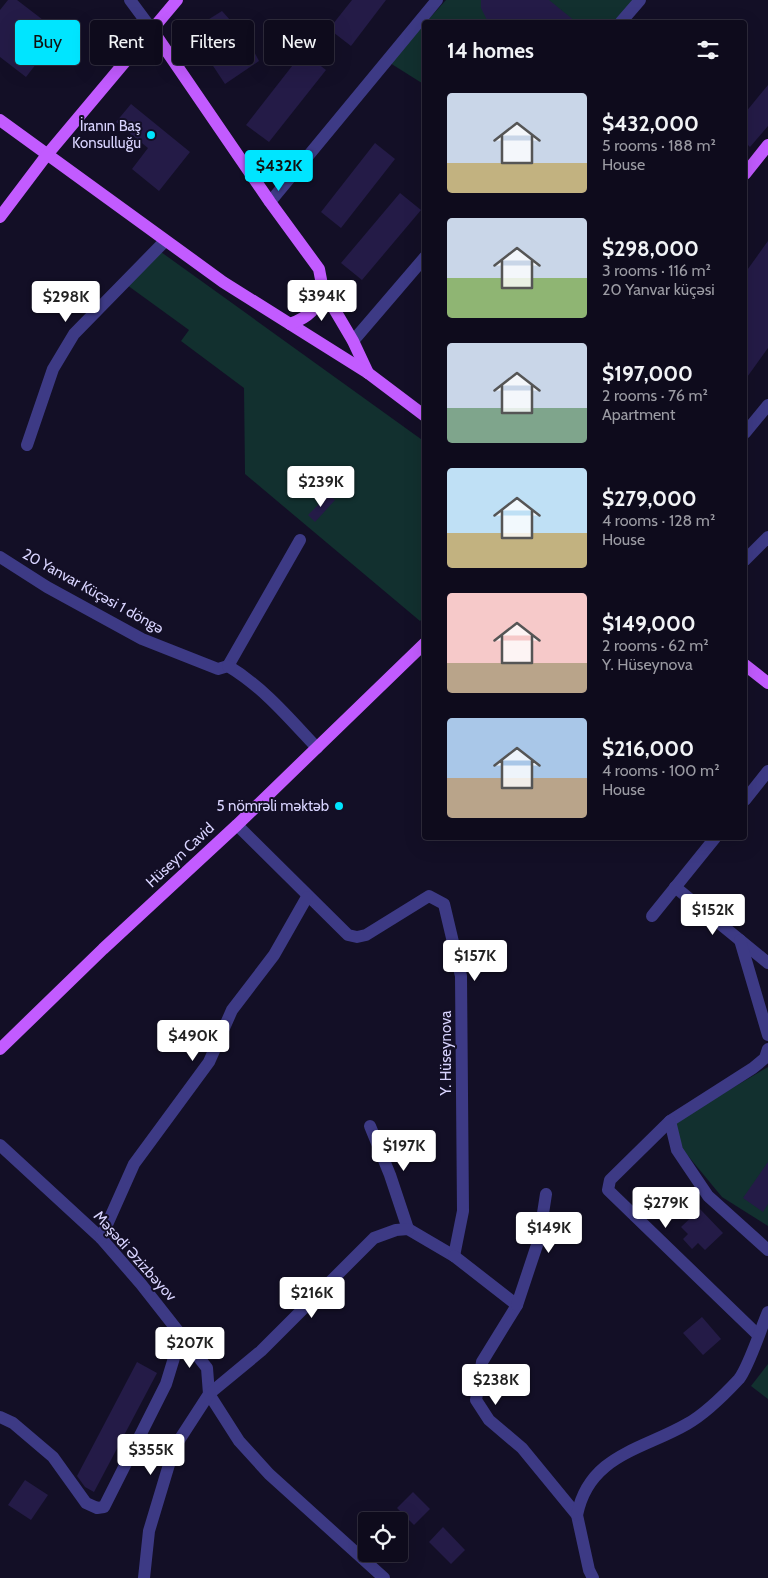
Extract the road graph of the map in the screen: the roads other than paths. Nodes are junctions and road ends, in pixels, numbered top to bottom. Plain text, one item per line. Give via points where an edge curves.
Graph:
1 (130, 0) edge
2 (177, 0) edge
3 (437, 0) edge
4 (640, 0) edge
5 (144, 20) edge
6 (161, 20) edge
7 (623, 20) edge
8 (162, 45) edge
9 (123, 65) edge
10 (0, 120) edge
11 (768, 145) edge
12 (46, 156) junction
13 (747, 171) edge
14 (270, 202) junction
15 (0, 217) edge
16 (166, 241) junction
17 (422, 260) edge
18 (323, 290) junction
19 (290, 324) junction
20 (353, 341) junction
21 (368, 373) junction
22 (768, 404) edge
23 (422, 414) edge
24 (747, 430) edge
25 (27, 445) dead end
26 (768, 537) edge
27 (300, 540) dead end
28 (0, 557) edge
29 (747, 558) edge
30 (422, 646) edge
31 (228, 666) junction
32 (747, 666) edge
33 (768, 682) edge
34 (317, 748) junction
35 (768, 771) edge
36 (747, 797) edge
37 (237, 825) junction
38 (713, 840) edge
39 (676, 887) junction
40 (307, 896) junction
41 (652, 916) dead end
42 (740, 940) junction
43 (768, 964) edge
44 (768, 1034) edge
45 (0, 1049) edge
46 (768, 1049) edge
47 (670, 1121) junction
48 (370, 1126) dead end
49 (0, 1145) edge
50 (546, 1194) dead end
51 (408, 1229) junction
52 (101, 1238) junction
53 (768, 1250) edge
54 (454, 1256) junction
55 (517, 1305) junction
56 (768, 1312) edge
57 (181, 1335) junction
58 (758, 1335) junction
59 (209, 1394) junction
60 (0, 1417) edge
61 (577, 1515) junction
62 (144, 1578) edge
63 (384, 1578) edge
64 (593, 1578) edge

1 - 5 street
2 - 6 main road
3 - 14 street
4 - 7 street
8 - 14 main road
9 - 12 main road
10 - 12 main road
11 - 13 main road
12 - 15 main road
12 - 16 main road
14 - 18 main road via 319,269
16 - 19 main road via 222,282
16 - 25 street via 74,334 53,369
17 - 20 street
18 - 19 main road via 311,313
18 - 20 main road
19 - 21 main road
20 - 21 main road
21 - 23 main road
22 - 24 street
26 - 29 street
27 - 31 street
28 - 31 street, 20 Yanvar Küçəsi 1 döngə via 142,640 218,669
30 - 34 main road, Hüseyn Cavid
31 - 34 street via 246,676 268,696
32 - 33 main road
34 - 37 main road, Hüseyn Cavid
35 - 36 street
37 - 40 street, Y. Hüseynova
37 - 45 main road, Hüseyn Cavid
38 - 39 street
39 - 41 street
39 - 42 street
40 - 52 street via 274,955 232,1010 209,1062 134,1164
40 - 54 street, Y. Hüseynova via 348,936 357,937 366,935 429,896 444,904 461,976 463,1211
42 - 43 street
42 - 44 street
46 - 47 street via 765,1058 753,1068
47 - 53 street via 677,1150 708,1196
47 - 58 street via 610,1180 608,1190
48 - 51 street
49 - 52 street, Məşədi Əzizbəyov
50 - 55 street via 539,1239
51 - 54 street
51 - 59 street via 374,1238 261,1351
52 - 57 street, Məşədi Əzizbəyov
54 - 55 street
55 - 61 street via 482,1362 476,1400 489,1420 522,1448
56 - 58 street
57 - 59 street, Məşədi Əzizbəyov via 207,1368
57 - 60 street via 166,1384 104,1507 86,1503 53,1457
58 - 61 street via 740,1377 688,1424 623,1453 603,1469 585,1489
59 - 62 street via 174,1448 149,1531
59 - 63 street, Məşədi Əzizbəyov via 238,1441 268,1474
61 - 64 street

